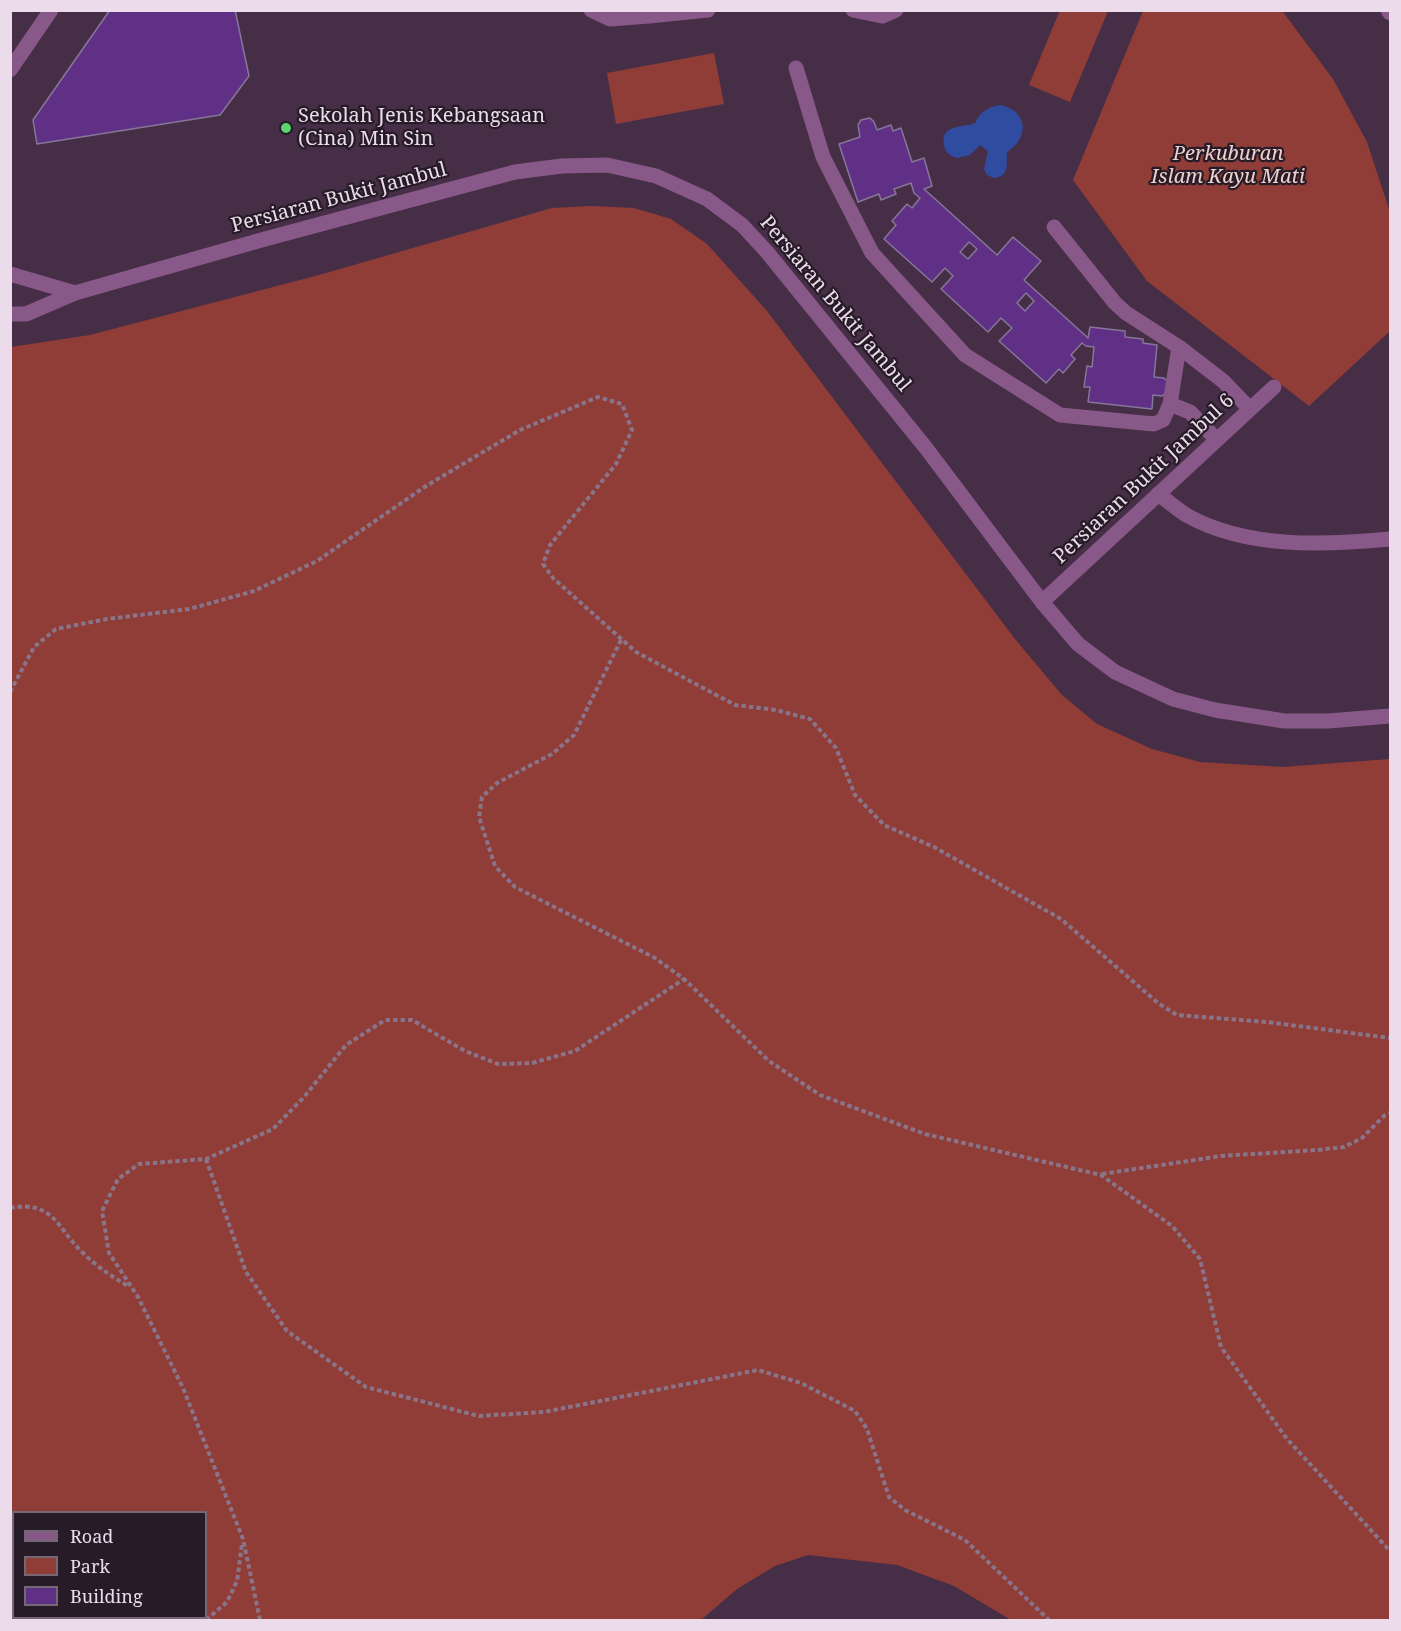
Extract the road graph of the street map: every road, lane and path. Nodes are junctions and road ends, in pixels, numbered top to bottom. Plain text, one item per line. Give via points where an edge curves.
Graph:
1 (51, 10) edge
2 (591, 10) edge
3 (708, 10) edge
4 (853, 10) edge
5 (896, 10) edge
6 (649, 13) edge
7 (796, 68) dead end
8 (10, 70) edge
9 (1054, 227) dead end
10 (10, 274) edge
11 (75, 293) junction
12 (10, 314) edge
13 (1179, 347) junction
14 (1274, 387) dead end
15 (1170, 404) junction
16 (1250, 409) junction
17 (1217, 440) junction
18 (1158, 494) junction
19 (1390, 539) edge
20 (1042, 602) junction
21 (621, 640) junction
22 (10, 692) edge
23 (1390, 716) edge
24 (684, 979) junction
25 (1390, 1038) edge
26 (1390, 1113) edge
27 (206, 1159) junction
28 (1101, 1174) junction
29 (10, 1208) edge
30 (131, 1288) junction
31 (243, 1539) junction
32 (1390, 1551) edge
33 (206, 1620) edge
34 (260, 1620) edge
35 (1048, 1620) edge

1 - 8 street
2 - 6 street via 610,20
3 - 6 street
4 - 5 street via 882,16
7 - 15 street via 823,157 872,253 965,355 1060,415 1154,424 1163,420
9 - 13 street via 1115,303
10 - 11 street
11 - 12 street, Persiaran Bukit Jambul via 26,314
11 - 20 street, Persiaran Bukit Jambul via 515,172 608,165 656,176 707,199 742,225 767,252 927,448
13 - 15 street
13 - 16 street via 1223,381
14 - 16 street, Persiaran Bukit Jambul 6
15 - 17 street via 1190,412
16 - 17 street, Persiaran Bukit Jambul 6
17 - 18 street, Persiaran Bukit Jambul 6
18 - 19 street via 1188,516 1231,533 1317,544
18 - 20 street, Persiaran Bukit Jambul 6
20 - 23 street, Persiaran Bukit Jambul via 1078,644 1115,672 1173,699 1284,721
21 - 22 path via 553,578 543,564 550,544 616,464 632,430 622,404 598,397 520,430 426,486 318,561 254,591 189,609 56,628 34,647
21 - 24 path via 574,735 552,754 497,783 482,797 479,817 495,866 515,887 655,958
21 - 25 path via 735,705 810,719 836,748 855,795 884,825 934,847 1061,919 1177,1015
24 - 27 path via 575,1051 532,1063 498,1065 412,1020 385,1020 346,1045 273,1129
24 - 28 path via 769,1061 819,1095 925,1134
26 - 28 path via 1362,1138 1344,1147 1221,1156
27 - 30 path via 139,1164 118,1179 102,1211 109,1253
27 - 35 path via 246,1272 287,1331 366,1387 479,1416 544,1412 758,1370 801,1383 855,1411 867,1429 889,1497 905,1510 965,1540
28 - 32 path via 1172,1226 1200,1259 1221,1347 1287,1439
29 - 30 path via 39,1208 58,1222 102,1270
30 - 31 path via 183,1388
31 - 33 path via 237,1581 227,1602
31 - 34 path

